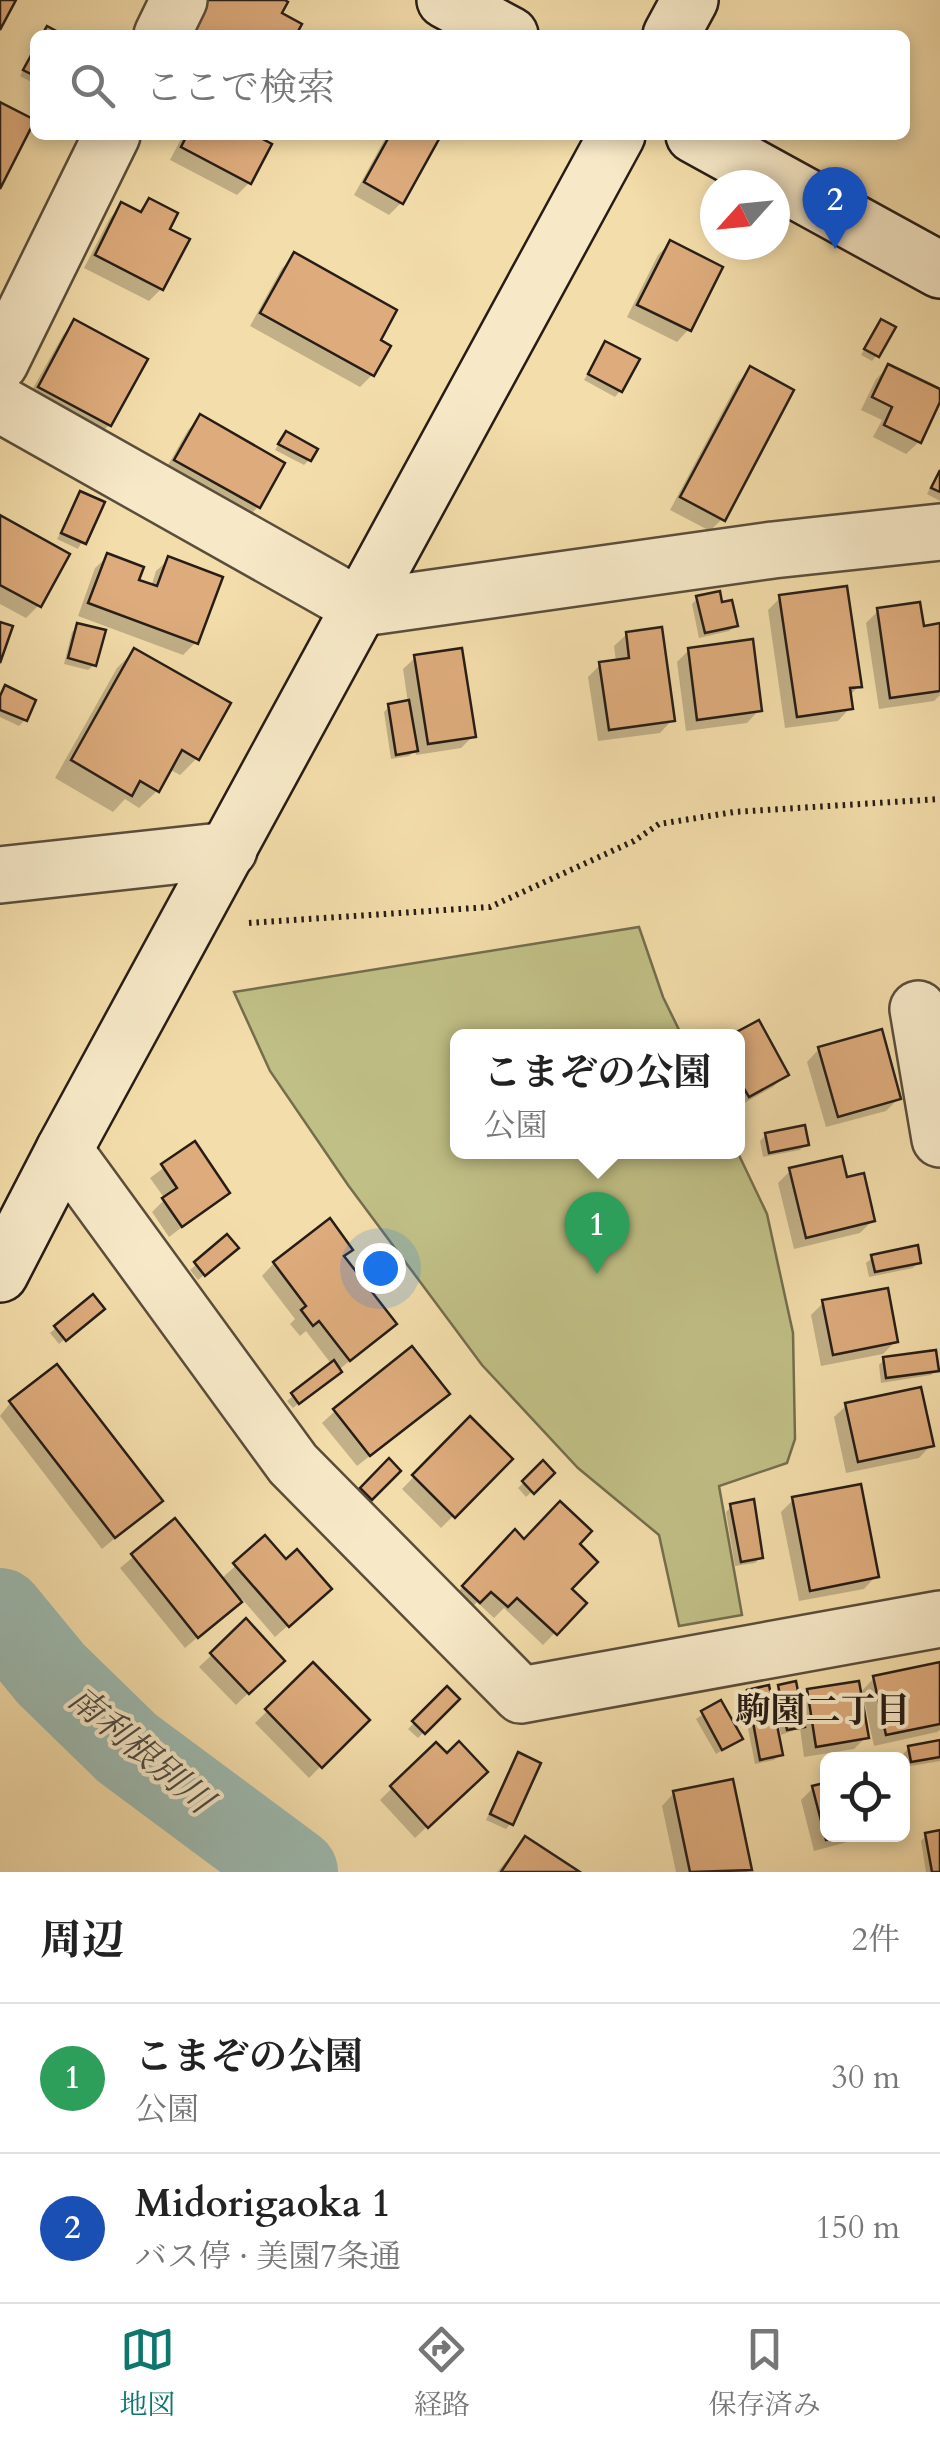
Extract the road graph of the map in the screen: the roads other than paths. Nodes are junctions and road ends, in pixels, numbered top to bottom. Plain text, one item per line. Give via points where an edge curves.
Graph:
1 (179, 0) edge
2 (445, 0) edge
3 (690, 0) edge
4 (164, 30) edge
5 (501, 30) edge
6 (674, 30) edge
7 (110, 140) edge
8 (614, 140) edge
9 (703, 140) edge
10 (940, 270) edge
11 (0, 364) edge
12 (0, 404) edge
13 (940, 532) edge
14 (362, 608) junction
15 (230, 850) junction
16 (0, 875) edge
17 (918, 1009) dead end
18 (940, 1139) edge
19 (64, 1150) junction
20 (0, 1274) edge
21 (940, 1618) edge

1 - 4 street
2 - 5 street
3 - 6 street
7 - 11 street
8 - 14 street
9 - 10 street
12 - 14 street
13 - 14 street
14 - 15 street
15 - 16 street
15 - 19 street
17 - 18 street
19 - 20 street
19 - 21 street via 293,1464 521,1695

